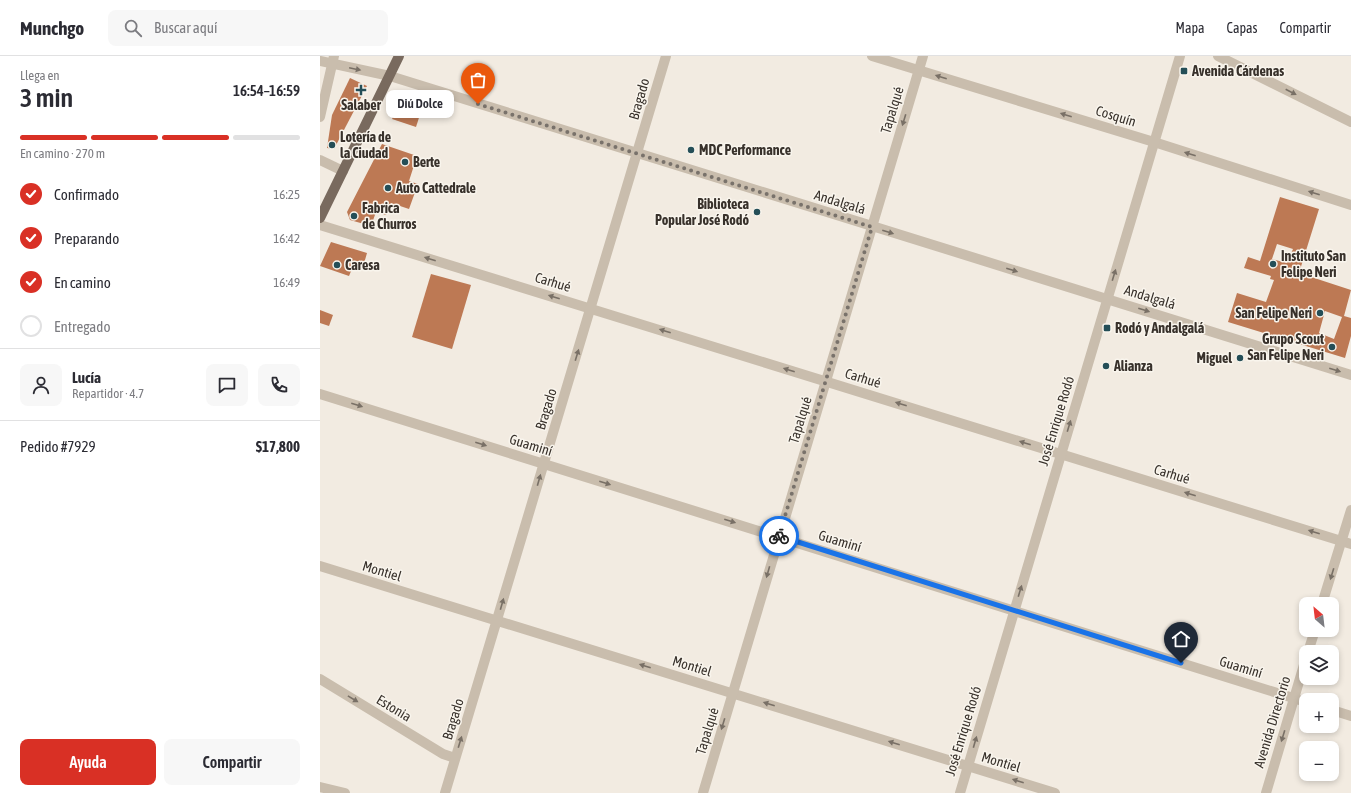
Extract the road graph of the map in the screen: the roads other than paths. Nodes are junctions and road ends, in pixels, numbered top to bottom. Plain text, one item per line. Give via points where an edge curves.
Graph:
1 (399, 56) edge
2 (666, 56) edge
3 (872, 56) edge
4 (923, 56) edge
5 (1180, 56) edge
6 (1218, 56) edge
7 (333, 60) edge
8 (320, 61) edge
9 (919, 71) junction
10 (390, 76) junction
11 (320, 117) edge
12 (1351, 122) edge
13 (1154, 142) junction
14 (637, 153) junction
15 (320, 160) edge
16 (343, 171) junction
17 (1351, 205) edge
18 (320, 218) edge
19 (320, 224) edge
20 (872, 227) junction
21 (1107, 299) junction
22 (592, 309) junction
23 (1351, 375) edge
24 (826, 381) junction
25 (320, 394) edge
26 (1061, 454) junction
27 (543, 464) junction
28 (1351, 510) edge
29 (779, 536) junction
30 (1346, 542) edge
31 (320, 566) edge
32 (1325, 597) edge
33 (1014, 610) junction
34 (497, 621) junction
35 (320, 679) edge
36 (1299, 681) edge
37 (733, 693) junction
38 (1294, 698) junction
39 (1299, 700) edge
40 (1339, 712) edge
41 (1351, 716) edge
42 (456, 758) junction
43 (968, 766) junction
44 (320, 787) edge
45 (345, 793) edge
46 (445, 793) edge
47 (703, 793) edge
48 (960, 793) edge
49 (1055, 793) edge
50 (1266, 793) edge

1 - 10 main road
2 - 14 street, Bragado
3 - 9 street, Cosquín
4 - 9 street, Tapalqué
5 - 13 street, José Enrique Rodó
6 -> 12 street
7 - 8 street, Andalgalá
7 -> 10 street, Andalgalá
7 - 11 street
13 -> 9 street, Cosquín
9 -> 20 street, Tapalqué
10 - 14 street, Andalgalá
10 - 16 main road
17 -> 13 street, Cosquín
21 -> 13 street, José Enrique Rodó
14 - 20 street, Andalgalá
14 - 22 street, Bragado
15 - 16 street
16 - 18 main road
22 -> 19 street, Carhué
20 -> 21 street, Andalgalá
20 - 24 street, Tapalqué
21 -> 23 street, Andalgalá
26 -> 21 street, José Enrique Rodó
24 -> 22 street, Carhué
27 -> 22 street, Bragado
26 -> 24 street, Carhué
24 - 29 street, Tapalqué
25 -> 27 street, Guaminí
30 -> 26 street, Carhué
33 -> 26 street, José Enrique Rodó
27 -> 29 street, Guaminí
34 -> 27 street, Bragado
28 - 30 street
29 - 33 street, Guaminí
29 -> 37 street, Tapalqué
30 -> 32 street
31 - 34 street, Montiel
33 - 38 street, Guaminí
43 -> 33 street, José Enrique Rodó
37 -> 34 street, Montiel
42 -> 34 street, Bragado
35 -> 42 street, Estonia via 443,754
36 - 38 street, Avenida Directorio
43 -> 37 street, Montiel
37 -> 47 street, Tapalqué
38 - 39 street, Guaminí
38 -> 50 street, Avenida Directorio
40 - 41 street
42 - 46 street, Bragado
43 - 48 street, José Enrique Rodó
49 -> 43 street, Montiel
44 - 45 street

